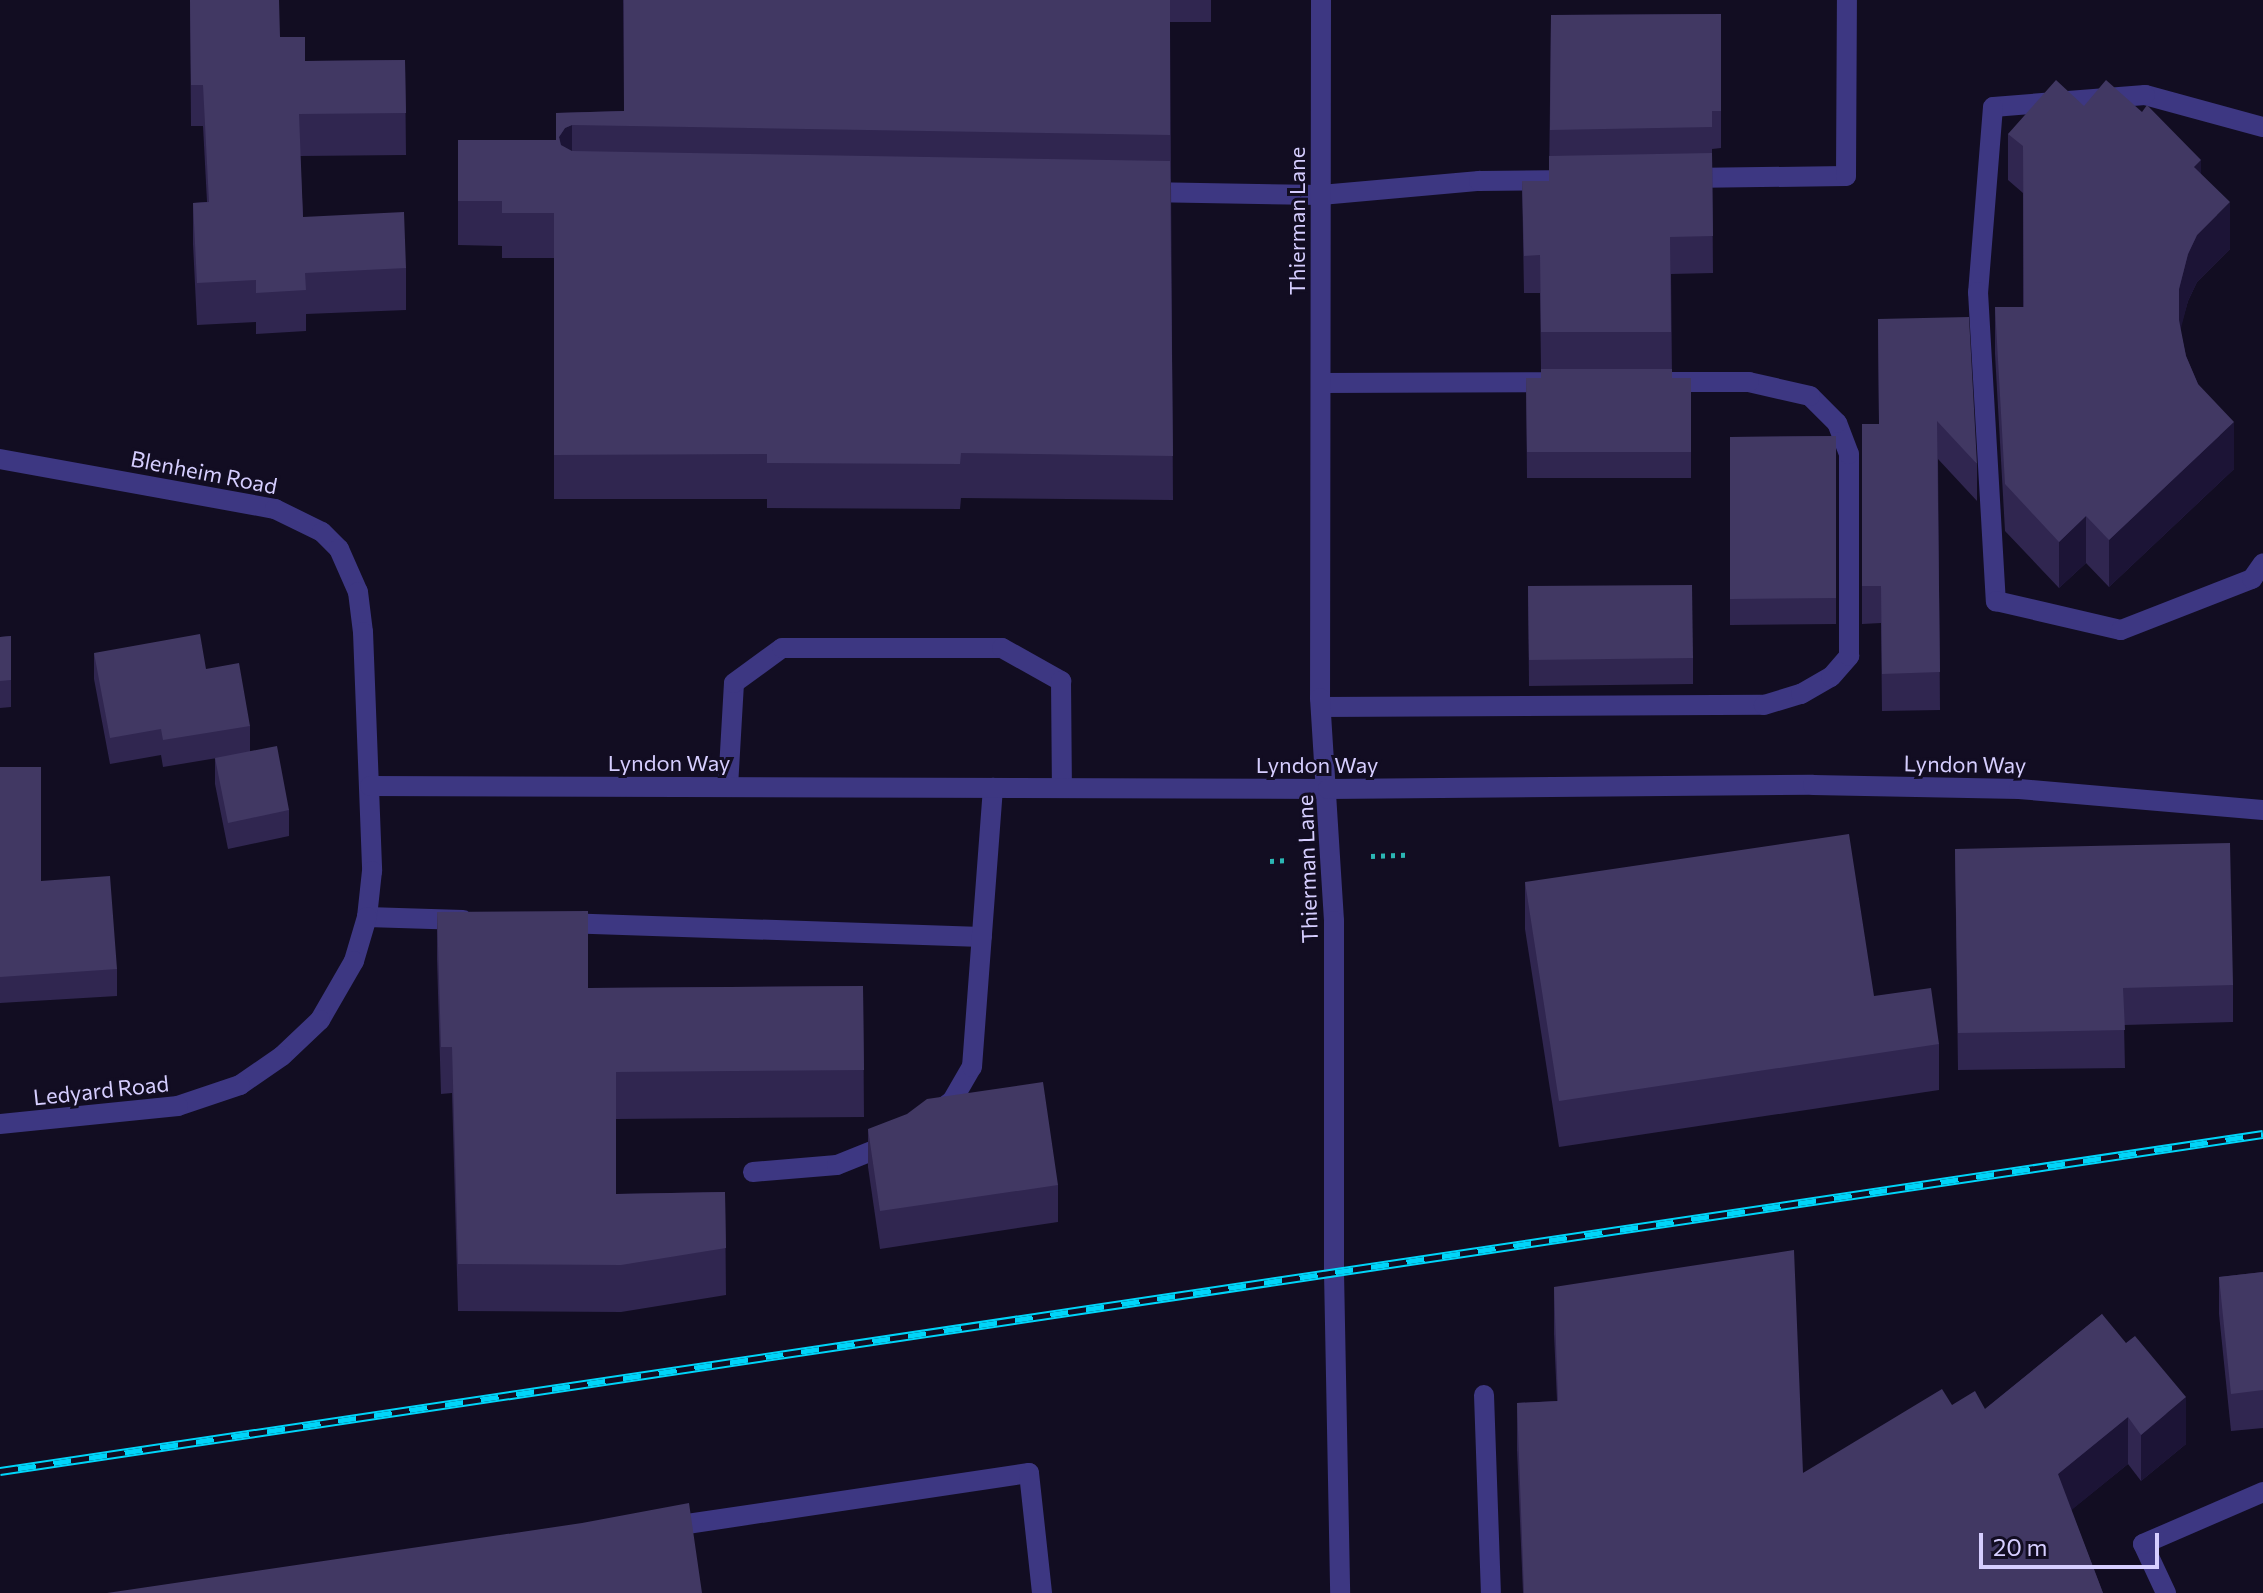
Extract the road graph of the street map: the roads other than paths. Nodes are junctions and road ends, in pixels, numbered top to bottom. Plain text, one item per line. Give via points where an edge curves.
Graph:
1 (1321, 0) edge
2 (1847, 0) edge
3 (2263, 127) edge
4 (1671, 179) edge
5 (1591, 180) edge
6 (1122, 191) edge
7 (1321, 195) junction
8 (1575, 382) edge
9 (1638, 382) edge
10 (1321, 383) junction
11 (0, 459) edge
12 (2263, 563) edge
13 (1321, 707) junction
14 (370, 786) junction
15 (728, 787) junction
16 (993, 788) junction
17 (1062, 788) junction
18 (1328, 789) junction
19 (2263, 810) edge
20 (367, 917) junction
21 (478, 921) edge
22 (541, 923) edge
23 (982, 937) junction
24 (0, 1124) edge
25 (753, 1172) dead end
26 (1484, 1395) dead end
27 (2263, 1492) edge
28 (652, 1530) edge
29 (1042, 1593) edge
30 (1340, 1593) edge
31 (1491, 1593) edge
32 (2166, 1593) edge

1 - 7 street, Thierman Lane
2 - 4 street via 1846,176
3 - 12 street via 2145,95 1993,107 1978,292 1996,601 2121,630 2252,579
5 - 7 street via 1479,181
6 - 7 street
7 - 10 street, Thierman Lane
8 - 10 street
9 - 13 street via 1749,382 1810,396 1837,423 1849,454 1849,656 1831,677 1801,694 1764,705
10 - 13 street, Thierman Lane
11 - 14 street, Blenheim Road via 275,509 322,532 339,549 358,592
13 - 18 street, Thierman Lane
14 - 15 street, Lyndon Way
14 - 20 street, Ledyard Road
15 - 16 street, Lyndon Way
15 - 17 street via 734,683 782,648 1002,648 1061,681
16 - 17 street, Lyndon Way
16 - 23 street
17 - 18 street, Lyndon Way
18 - 19 street, Lyndon Way via 2003,788
18 - 30 street, Thierman Lane via 1334,921
20 - 21 street
20 - 24 street, Ledyard Road via 354,961 320,1020 240,1085 178,1106
22 - 23 street
23 - 25 street via 972,1067 952,1101 902,1139 837,1165
26 - 31 street
27 - 32 street via 2143,1544
28 - 29 street via 1029,1473

